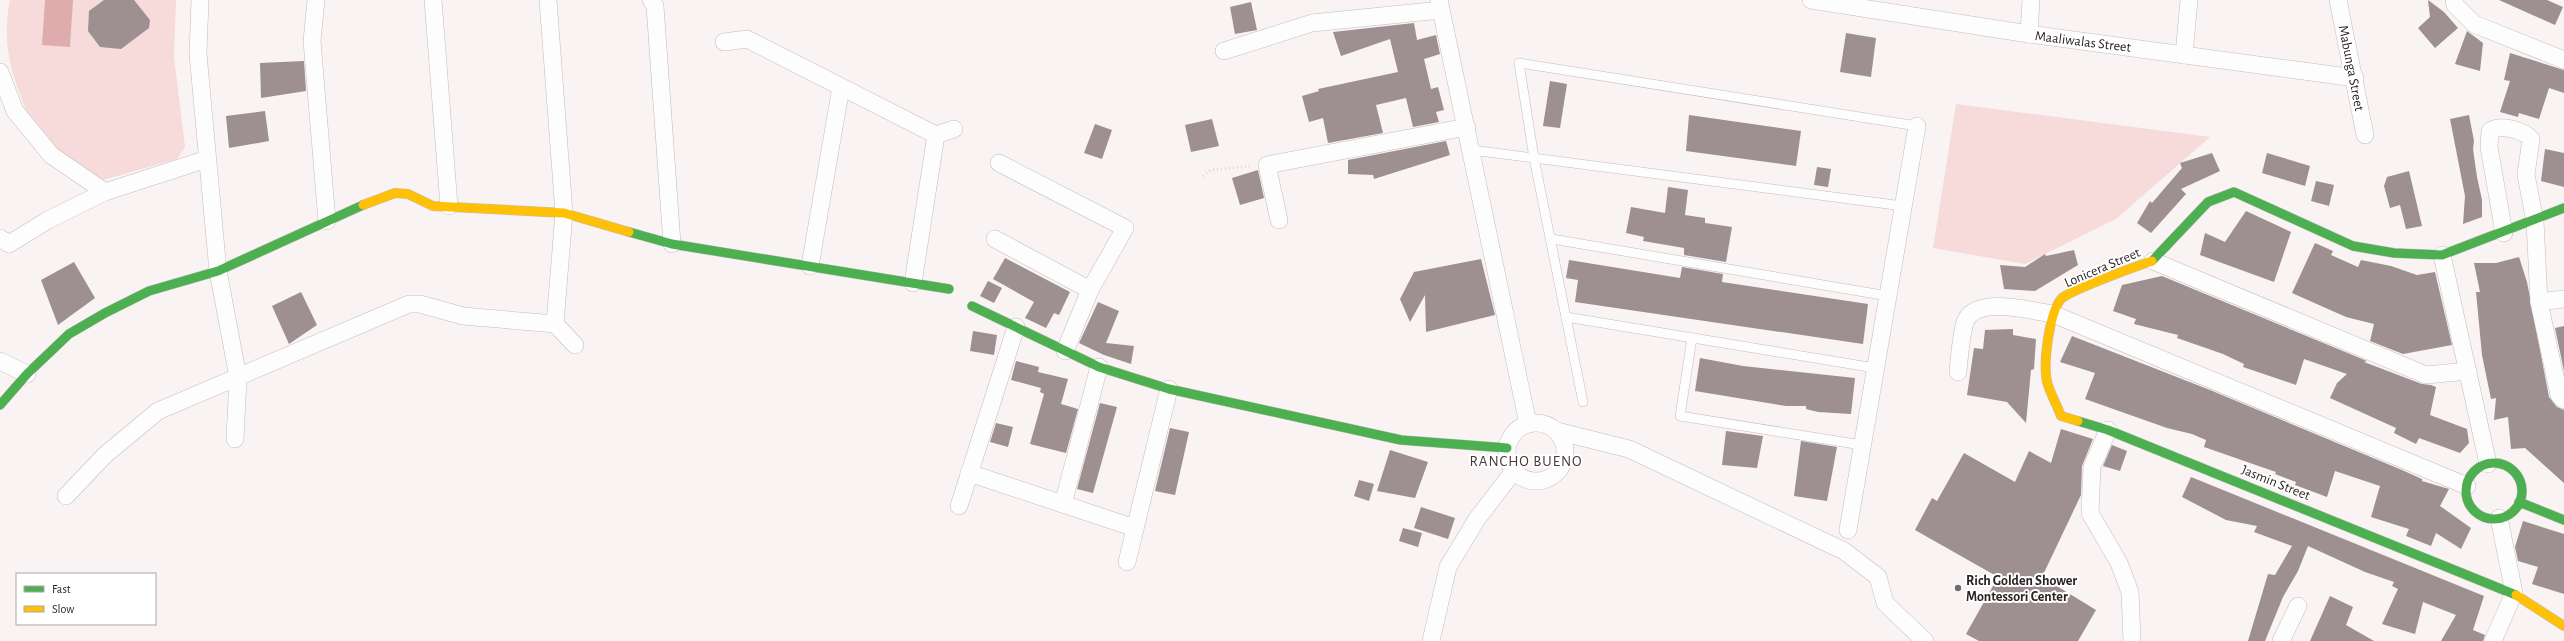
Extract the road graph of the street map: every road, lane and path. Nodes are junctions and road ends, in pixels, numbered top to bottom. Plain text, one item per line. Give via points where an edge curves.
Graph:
1 (200, 0) edge
2 (316, 0) edge
3 (433, 0) edge
4 (548, 0) edge
5 (651, 0) edge
6 (1811, 0) edge
7 (2031, 0) edge
8 (2189, 0) edge
9 (2338, 0) edge
10 (2454, 0) edge
11 (1440, 5) edge
12 (2029, 34) junction
13 (724, 42) dead end
14 (1224, 51) dead end
15 (2184, 55) junction
16 (2564, 60) edge
17 (0, 72) edge
18 (2355, 78) junction
19 (841, 88) junction
20 (1917, 126) joint
21 (1467, 127) junction
22 (954, 129) dead end
23 (936, 135) junction
24 (2365, 135) dead end
25 (1472, 150) junction
26 (1534, 158) junction
27 (207, 160) junction
28 (999, 163) dead end
29 (1267, 165) junction
30 (1203, 176) dead end
31 (105, 192) junction
32 (449, 206) junction
33 (1903, 206) junction
34 (2564, 208) edge
35 (564, 213) junction
36 (1279, 220) dead end
37 (327, 221) junction
38 (2535, 221) junction
39 (2504, 233) junction
40 (0, 238) edge
41 (995, 239) dead end
42 (1552, 239) junction
43 (672, 244) junction
44 (2442, 254) junction
45 (2153, 261) junction
46 (810, 266) junction
47 (218, 271) junction
48 (913, 283) junction
49 (949, 289) dead end
50 (1090, 290) junction
51 (1888, 296) junction
52 (2564, 300) edge
53 (2538, 302) junction
54 (972, 306) dead end
55 (2053, 314) junction
56 (1566, 317) junction
57 (555, 324) junction
58 (1016, 327) junction
59 (1692, 338) junction
60 (575, 345) dead end
61 (1065, 351) junction
62 (0, 361) edge
63 (1099, 367) junction
64 (1875, 368) junction
65 (2468, 371) junction
66 (1958, 372) dead end
67 (27, 374) junction
68 (238, 378) junction
69 (2047, 381) joint
70 (1169, 389) junction
71 (2564, 400) edge
72 (1582, 402) dead end
73 (0, 405) edge
74 (1528, 424) junction
75 (2108, 430) junction
76 (1557, 431) junction
77 (235, 439) dead end
78 (1862, 445) junction
79 (1507, 448) junction
80 (2488, 464) junction
81 (1513, 472) junction
82 (969, 473) junction
83 (2467, 486) junction
84 (66, 496) dead end
85 (2519, 502) junction
86 (1063, 504) junction
87 (959, 506) dead end
88 (2499, 518) junction
89 (2564, 520) edge
90 (1135, 528) junction
91 (1848, 530) dead end
92 (1127, 562) dead end
93 (2514, 593) junction
94 (2298, 606) dead end
95 (2564, 626) edge
96 (1922, 640) edge
97 (1431, 641) edge
98 (2132, 641) edge
99 (2281, 641) edge
100 (2493, 641) edge

1 - 27 street via 198,54
2 - 37 street via 312,41
3 - 32 street
4 - 35 street
5 - 43 street via 656,6
6 - 12 street, Maaliwalas Street
7 - 12 street
8 - 15 street
9 - 18 street, Mabunga Street
10 - 16 street via 2455,5 2474,24
11 - 14 street via 1312,23
11 - 21 street
12 - 15 street, Maaliwalas Street
13 - 19 street via 747,39
15 - 18 street, Maaliwalas Street
17 - 31 street via 15,111 51,155
18 - 24 street, Mabunga Street
19 - 23 street
19 - 46 street
20 - 26 lane via 1519,63
20 - 33 street
21 - 25 street
21 - 29 street
22 - 23 street
23 - 48 street
25 - 26 lane
25 - 74 street
26 - 33 lane
26 - 42 lane
27 - 31 street
27 - 47 street
28 - 50 street via 1124,228
29 - 30 path via 1226,167 1211,170
29 - 36 street
31 - 40 street via 48,220 9,244
32 - 35 street
32 - 37 street via 433,206 408,194 395,193 380,197
33 - 51 street
34 - 38 street
35 - 43 street
35 - 57 street
37 - 47 street
38 - 39 street
38 - 39 street via 2526,175 2531,139 2527,134 2495,128 2490,131 2489,147
38 - 53 street
39 - 44 street
41 - 50 street
42 - 51 lane
42 - 56 lane
43 - 46 street
44 - 45 street, Lonicera Street via 2394,253 2353,246 2234,192 2208,202
44 - 65 street
45 - 55 street, Lonicera Street via 2126,269 2062,298
45 - 65 street via 2426,375
46 - 48 street
47 - 67 street via 149,291 105,313 69,334
47 - 68 street
48 - 49 street
50 - 61 street
51 - 64 street
52 - 53 street
53 - 71 street via 2559,396
54 - 58 street
55 - 66 street via 1994,306 1976,310 1966,320
55 - 69 street, Lonicera Street via 2047,347
55 - 83 street
56 - 59 lane
56 - 72 lane
57 - 60 street
57 - 68 street via 463,316 420,304 409,304
58 - 61 street
58 - 82 street
59 - 64 lane
59 - 78 lane via 1680,416
61 - 63 street
62 - 67 street
63 - 70 street
63 - 86 street
64 - 78 street
65 - 80 street
67 - 73 street
68 - 77 street
68 - 84 street via 158,411 105,455
69 - 75 street, Jasmin Street via 2061,416
70 - 79 street via 1401,440
70 - 90 street
74 - 76 street via 1538,423
74 - 79 street via 1514,433
75 - 93 street, Jasmin Street
75 - 98 street via 2092,468 2090,513 2119,563 2130,592
76 - 81 street via 1565,447 1565,457 1557,473 1541,481 1532,481
76 - 96 street via 1629,449 1844,551 1878,577 1885,604
78 - 91 street
79 - 81 street via 1507,457
80 - 83 street via 2478,468 2470,476
80 - 85 street via 2498,463 2516,473 2520,482
81 - 97 street via 1465,536 1448,567
82 - 86 street
82 - 87 street
83 - 88 street via 2469,502 2479,514
85 - 88 street via 2508,515
85 - 89 street
86 - 90 street
88 - 93 street
90 - 92 street
93 - 95 street
93 - 100 street
94 - 99 street

